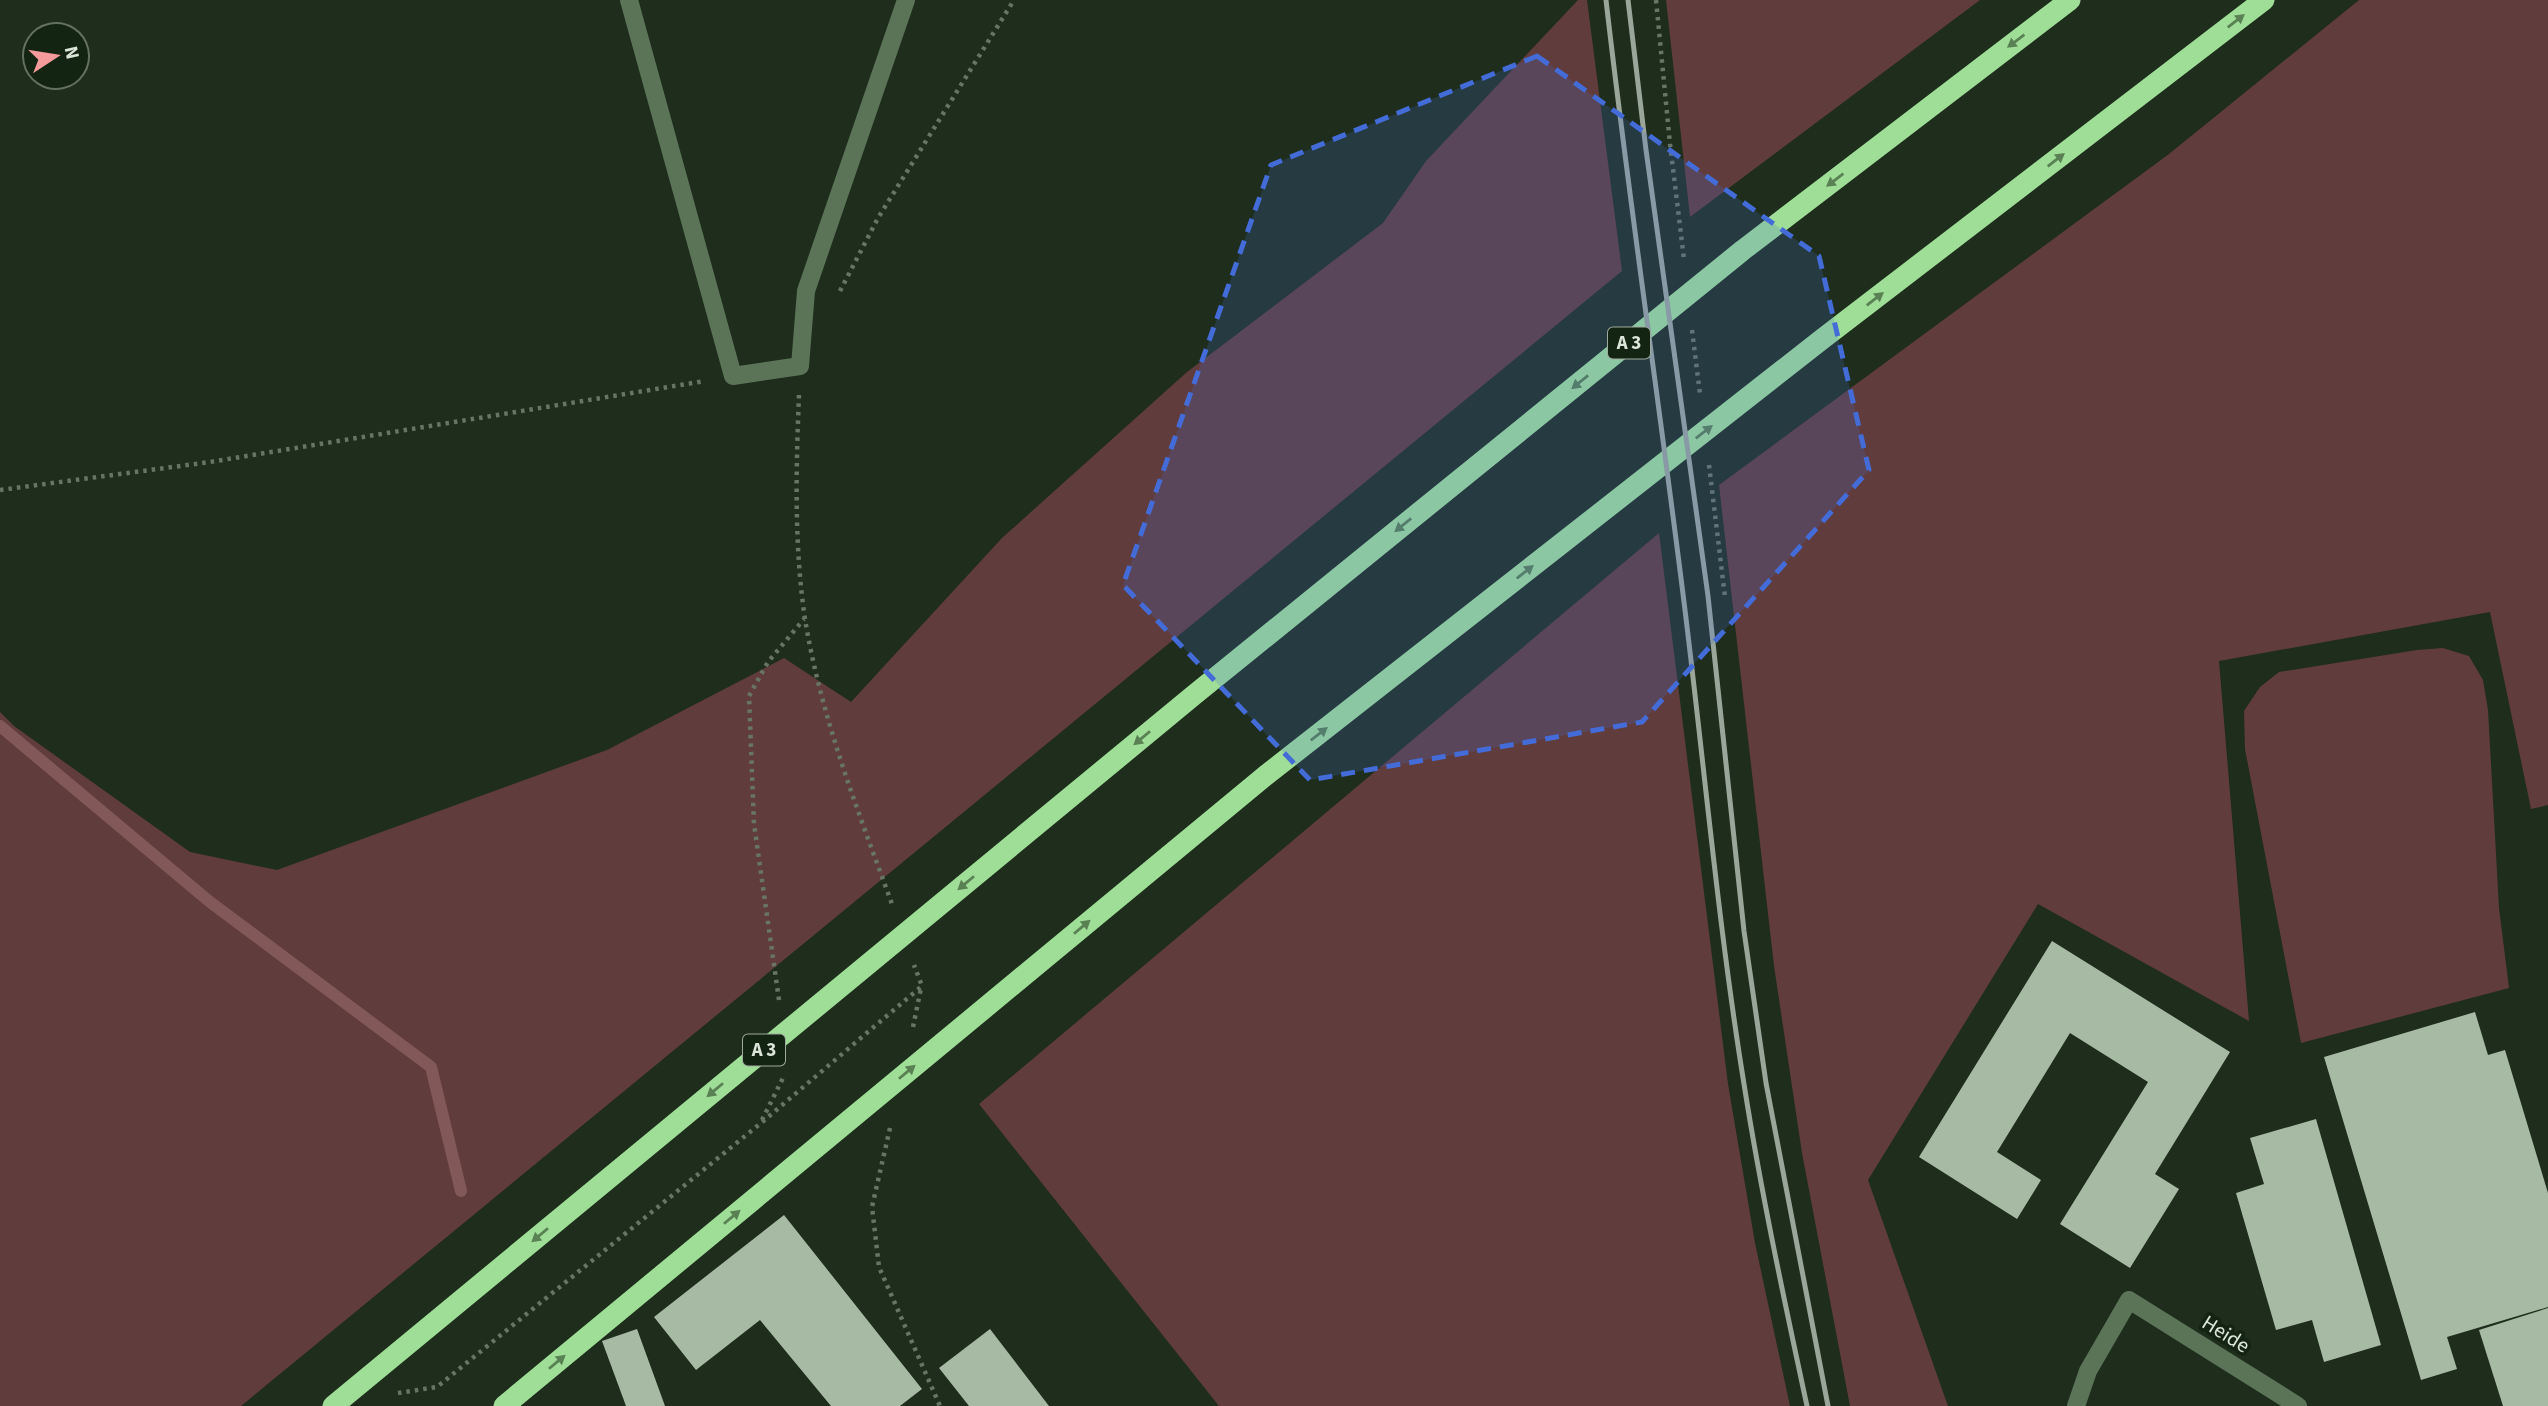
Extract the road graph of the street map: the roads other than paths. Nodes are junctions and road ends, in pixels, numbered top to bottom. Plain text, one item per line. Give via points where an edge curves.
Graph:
1 (629, 0) edge
2 (906, 0) edge
3 (2070, 0) edge
4 (2264, 0) edge
5 (333, 1406) edge
6 (504, 1406) edge
7 (2076, 1406) edge
8 (2298, 1406) edge

1 - 2 lane via 733,376 800,366 806,291
3 -> 5 highway, A 3 via 1743,250 1194,695
6 -> 4 highway via 1265,776
7 - 8 lane, Heide via 2088,1371 2129,1300

